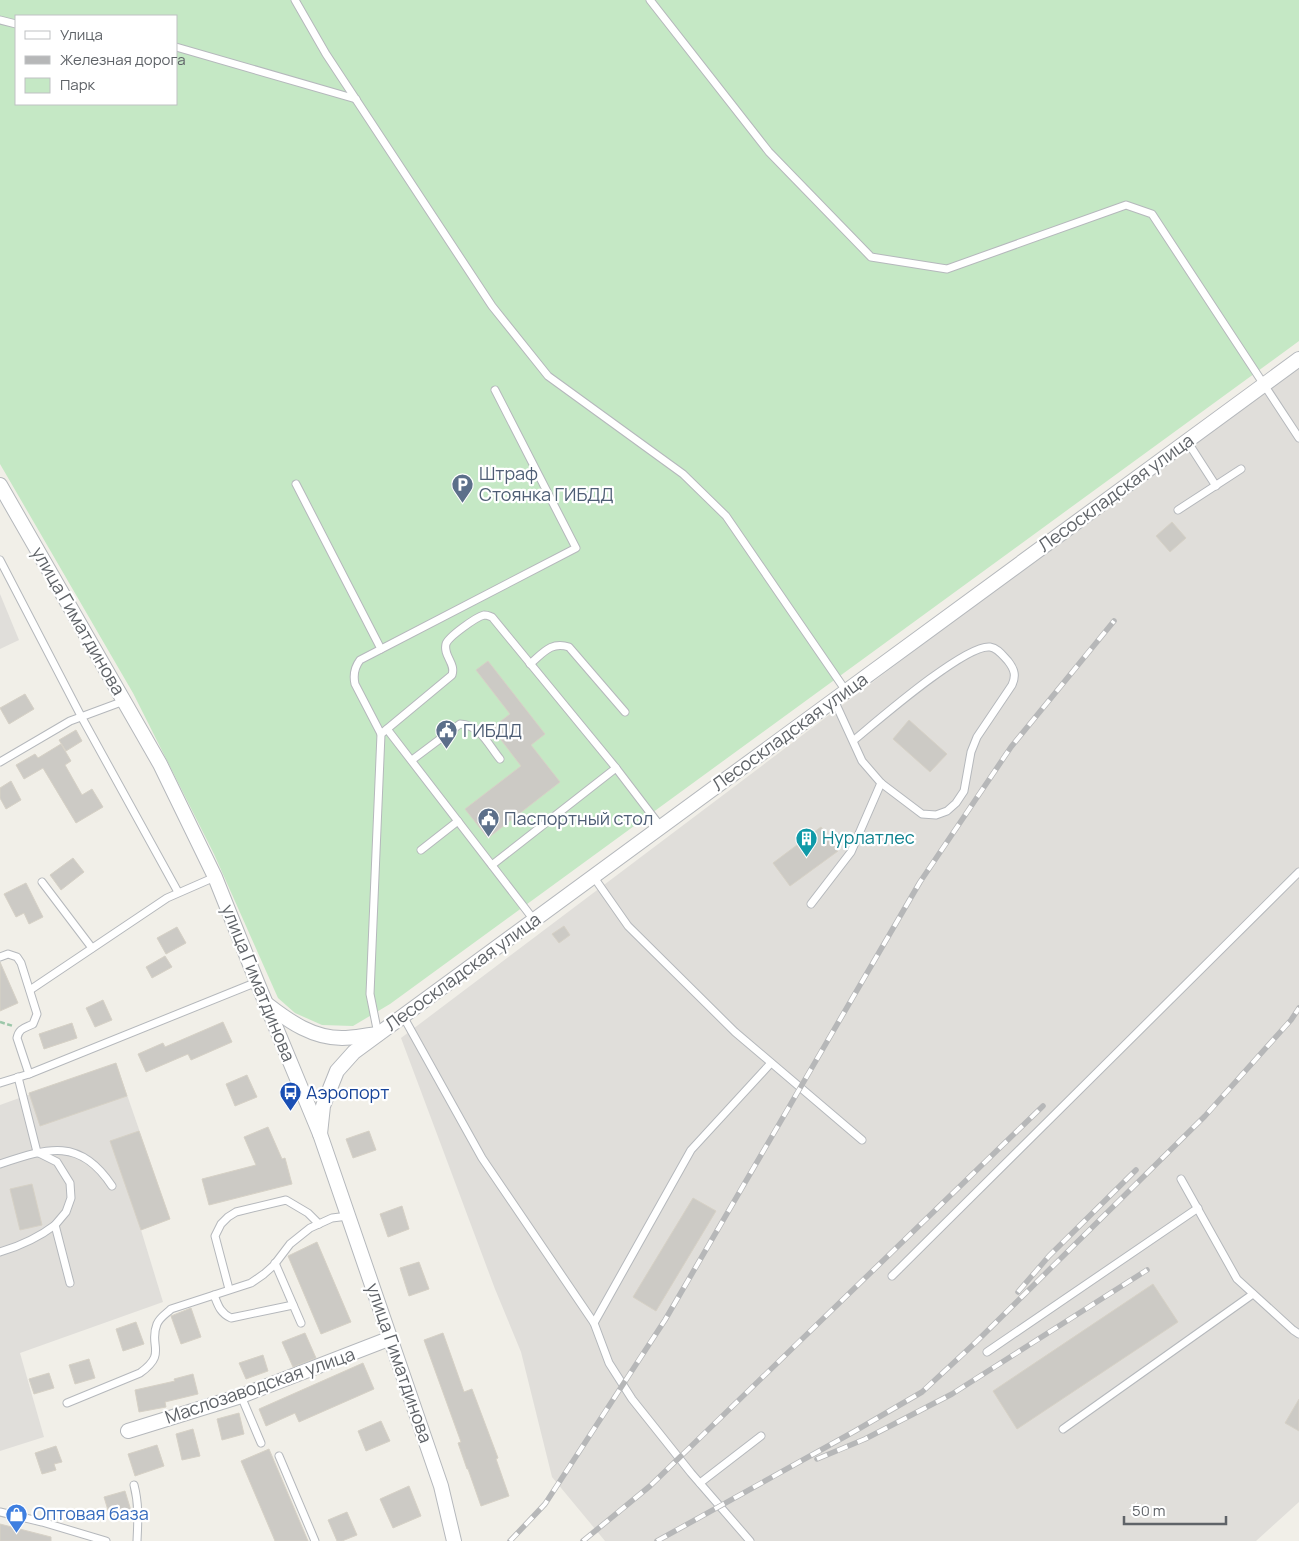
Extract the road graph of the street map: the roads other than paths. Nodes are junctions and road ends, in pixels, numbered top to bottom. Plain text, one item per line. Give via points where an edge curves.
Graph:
1 (295, 0) edge
2 (650, 0) edge
3 (0, 20) edge
4 (15, 24) edge
5 (178, 48) edge
6 (356, 99) junction
7 (1299, 359) edge
8 (1263, 385) junction
9 (495, 390) dead end
10 (1299, 438) edge
11 (1187, 441) junction
12 (1241, 469) dead end
13 (296, 484) dead end
14 (1216, 486) junction
15 (1, 488) edge
16 (1178, 510) dead end
17 (0, 560) edge
18 (381, 649) junction
19 (530, 664) junction
20 (846, 691) junction
21 (834, 700) junction
22 (124, 701) junction
23 (625, 712) dead end
24 (81, 716) junction
25 (384, 731) junction
26 (853, 741) junction
27 (500, 759) dead end
28 (412, 760) junction
29 (0, 762) edge
30 (616, 768) junction
31 (881, 783) junction
32 (458, 821) junction
33 (661, 827) junction
34 (421, 850) dead end
35 (492, 865) junction
36 (1299, 872) edge
37 (593, 876) junction
38 (215, 877) junction
39 (42, 882) dead end
40 (178, 892) junction
41 (811, 904) dead end
42 (534, 920) junction
43 (92, 948) junction
44 (0, 957) edge
45 (256, 982) junction
46 (30, 990) junction
47 (266, 1003) junction
48 (403, 1016) junction
49 (378, 1034) junction
50 (771, 1063) junction
51 (29, 1074) junction
52 (18, 1077) junction
53 (0, 1083) edge
54 (320, 1134) junction
55 (862, 1140) dead end
56 (36, 1152) junction
57 (0, 1164) edge
58 (1181, 1179) dead end
59 (112, 1186) dead end
60 (1198, 1208) junction
61 (348, 1216) junction
62 (320, 1224) junction
63 (55, 1225) junction
64 (0, 1252) edge
65 (275, 1263) junction
66 (892, 1276) dead end
67 (70, 1283) dead end
68 (229, 1289) junction
69 (1253, 1294) junction
70 (214, 1295) junction
71 (293, 1305) junction
72 (301, 1323) dead end
73 (594, 1323) junction
74 (1299, 1334) edge
75 (391, 1338) junction
76 (988, 1352) dead end
77 (241, 1396) junction
78 (66, 1403) dead end
79 (1063, 1429) dead end
80 (128, 1431) dead end
81 (761, 1436) dead end
82 (261, 1443) dead end
83 (278, 1456) dead end
84 (700, 1483) junction
85 (134, 1485) dead end
86 (0, 1512) edge
87 (104, 1541) edge
88 (137, 1541) edge
89 (315, 1541) edge
90 (454, 1541) edge
91 (750, 1541) edge

1 - 6 lane
2 - 8 lane via 769,152 871,257 947,269 1126,205 1152,214
3 - 4 lane
5 - 6 lane
6 - 20 lane via 492,306 548,376 683,474 726,516
7 - 8 street, Лесоскладская улица
8 - 10 lane
8 - 11 street, Лесоскладская улица
9 - 18 lane via 576,548
11 - 14 lane
11 - 20 street, Лесоскладская улица
12 - 14 lane
13 - 18 lane
14 - 16 lane
15 - 22 street, улица Гиматдинова
17 - 24 lane
18 - 25 lane via 360,660 354,677 355,684
19 - 23 lane via 553,645 569,647
19 - 25 lane via 492,617 483,616 449,638 446,654 452,665 452,674
19 - 30 lane
20 - 21 street, Лесоскладская улица
21 - 26 lane
21 - 33 street, Лесоскладская улица
22 - 24 lane
22 - 38 street, улица Гиматдинова via 160,764
24 - 29 lane
24 - 40 lane
25 - 28 lane
25 - 49 lane via 370,994
26 - 31 lane via 862,761
26 - 31 lane via 950,664 981,648 995,648 1011,666 1015,678 977,737 964,790 956,803 936,815 922,814
27 - 28 lane via 477,729 460,724
28 - 32 lane
30 - 33 lane
30 - 35 lane
31 - 41 lane via 851,852
32 - 34 lane
32 - 35 lane
33 - 37 street, Лесоскладская улица
35 - 42 lane
36 - 66 lane
37 - 42 street, Лесоскладская улица
37 - 50 lane via 628,926 734,1032
38 - 40 lane
38 - 45 street, улица Гиматдинова
39 - 43 lane
40 - 43 lane
42 - 48 street, Лесоскладская улица
43 - 46 lane
44 - 46 lane via 8,954 17,957
45 - 47 street, улица Гиматдинова
45 - 51 lane
46 - 51 lane via 36,1018 33,1024 18,1032 17,1038
47 - 49 street via 289,1022 312,1033 342,1038
47 - 54 street, улица Гиматдинова
48 - 49 street, Лесоскладская улица
48 - 73 lane via 482,1158
49 - 54 street, Лесоскладская улица via 354,1052 337,1071 323,1106
50 - 55 lane
50 - 73 lane via 691,1150
51 - 52 lane
52 - 53 lane
52 - 56 lane
54 - 61 street, улица Гиматдинова
56 - 57 lane
56 - 59 lane via 72,1151 94,1163
56 - 63 lane via 57,1162 70,1183 71,1198 66,1212
58 - 60 lane
60 - 69 lane via 1237,1279
60 - 76 lane
61 - 62 lane
61 - 75 street, улица Гиматдинова
62 - 65 lane via 290,1244
62 - 68 lane via 286,1200 236,1212 228,1217 215,1236
63 - 64 lane via 39,1237
63 - 67 lane
65 - 68 lane via 251,1283
65 - 71 lane
68 - 70 lane
69 - 74 lane
69 - 79 lane
70 - 71 lane via 220,1310 231,1318
70 - 78 lane via 171,1309 161,1318 155,1336 157,1350 154,1359 140,1373
71 - 72 lane
73 - 84 lane via 609,1363 632,1399
75 - 77 street, Маслозаводская улица
75 - 90 street, улица Гиматдинова via 441,1486
77 - 80 street, Маслозаводская улица
77 - 82 lane
81 - 84 lane
83 - 89 lane
84 - 91 lane
85 - 88 lane via 139,1515
86 - 87 lane

